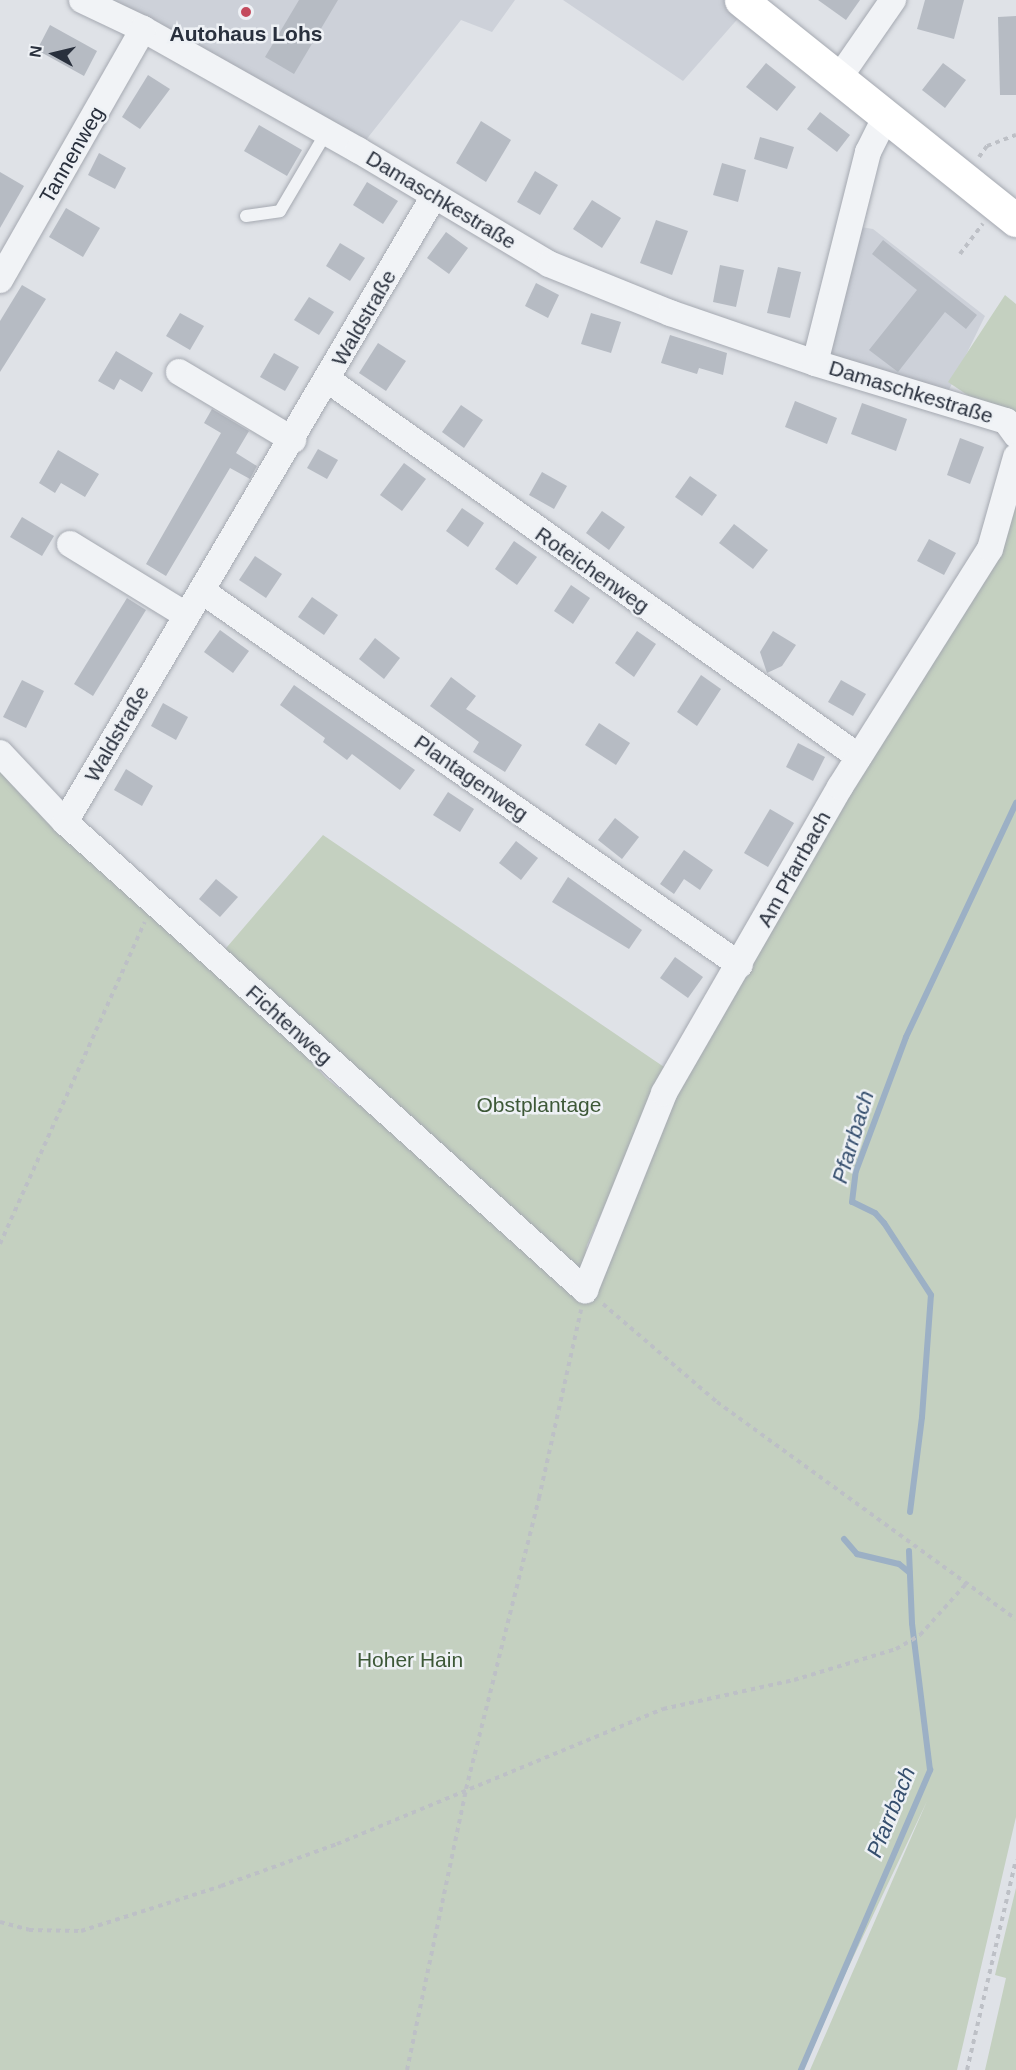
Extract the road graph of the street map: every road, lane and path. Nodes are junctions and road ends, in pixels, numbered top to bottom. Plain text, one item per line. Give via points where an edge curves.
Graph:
1 (82, 0) edge
2 (894, 0) edge
3 (748, 2) edge
4 (143, 29) junction
5 (839, 78) junction
6 (887, 114) junction
7 (326, 133) junction
8 (1016, 135) edge
9 (966, 178) junction
10 (434, 196) junction
11 (1007, 212) edge
12 (246, 216) dead end
13 (960, 254) dead end
14 (0, 280) edge
15 (815, 363) junction
16 (179, 372) dead end
17 (328, 380) junction
18 (1011, 428) edge
19 (293, 440) junction
20 (1016, 457) edge
21 (70, 544) dead end
22 (202, 591) junction
23 (186, 615) junction
24 (0, 753) edge
25 (859, 757) junction
26 (65, 822) junction
27 (155, 901) junction
28 (740, 965) junction
29 (0, 1245) edge
30 (585, 1290) junction
31 (966, 1584) junction
32 (1016, 1619) edge
33 (466, 1789) junction
34 (1016, 1860) edge
35 (0, 1922) edge
36 (407, 2070) edge
37 (967, 2070) edge

1 - 4 street, Damaschkestraße
2 - 5 street
3 - 5 main road
4 - 7 street, Damaschkestraße
4 - 14 street, Tannenweg
5 - 6 main road
6 - 9 main road
6 - 15 street, Damaschkestraße via 868,152
7 - 10 street, Damaschkestraße
7 - 12 lane via 279,211
8 - 9 path via 987,146
9 - 11 main road
10 - 15 street, Damaschkestraße via 549,264 670,313
10 - 17 street, Waldstraße
11 - 13 path
15 - 18 street, Damaschkestraße
16 - 19 street
17 - 19 street, Waldstraße
17 - 25 street, Roteichenweg
19 - 22 street, Waldstraße
20 - 25 street, Am Pfarrbach via 990,549
21 - 23 street
22 - 23 street, Waldstraße
22 - 28 street, Plantagenweg
23 - 26 street, Waldstraße
24 - 26 street, Fichtenweg
25 - 28 street, Am Pfarrbach
26 - 27 street, Fichtenweg
27 - 29 path
27 - 30 street, Fichtenweg
28 - 30 street, Am Pfarrbach via 663,1093
30 - 31 path via 717,1402
30 - 33 path via 539,1498
31 - 32 path
31 - 33 path via 920,1635 896,1649 794,1680 663,1709
33 - 35 path via 337,1844 81,1931 29,1930
33 - 36 path
34 - 37 path

